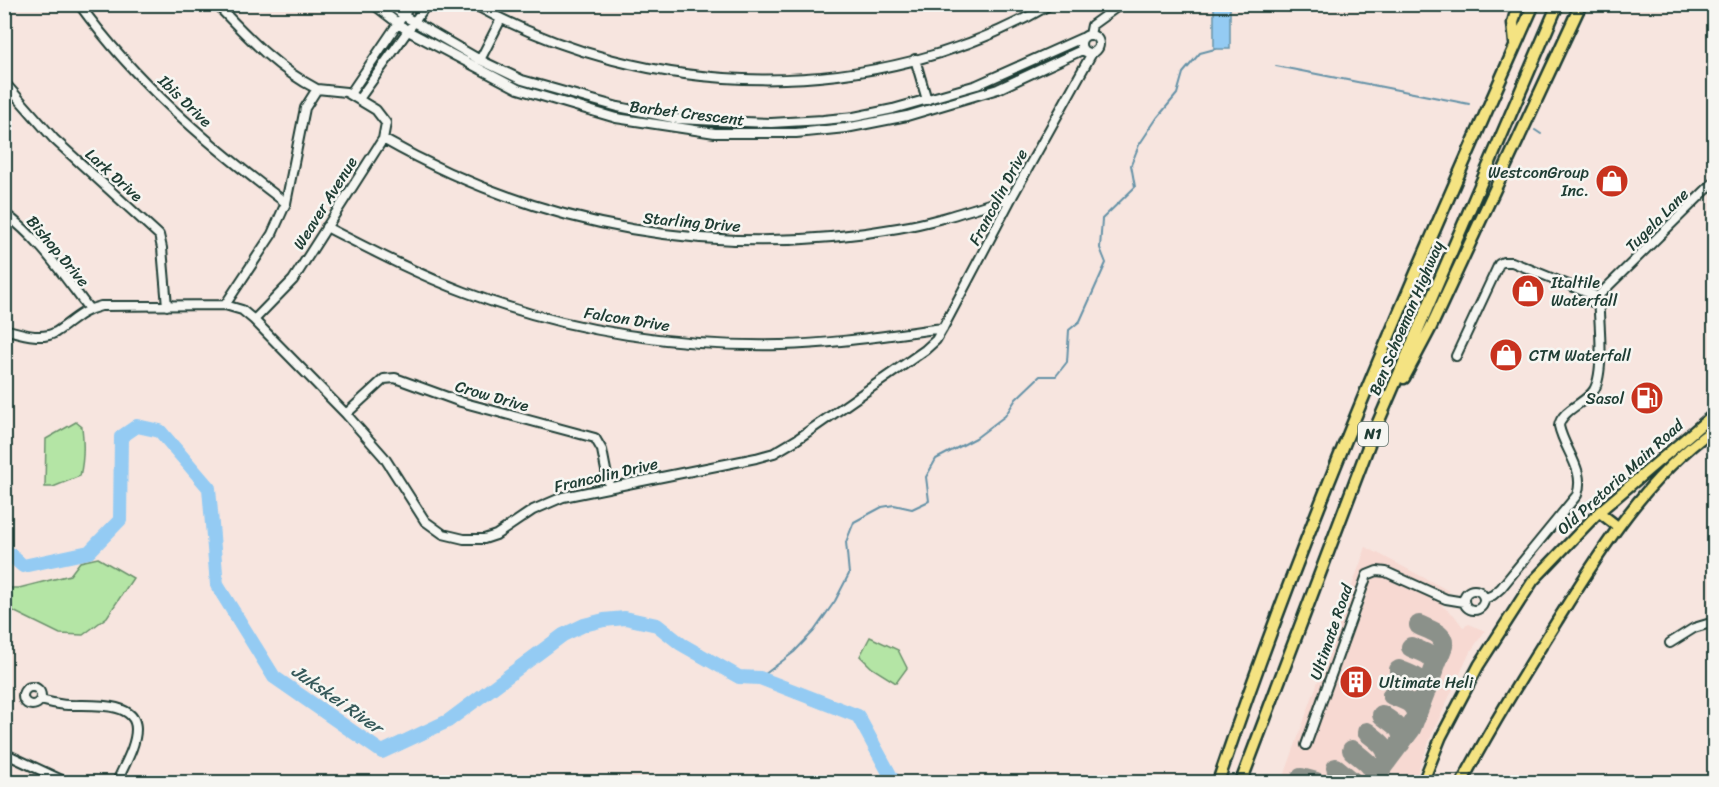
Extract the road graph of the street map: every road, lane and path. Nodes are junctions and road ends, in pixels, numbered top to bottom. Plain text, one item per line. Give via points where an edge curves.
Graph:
1 (79, 4) edge
2 (216, 4) edge
3 (373, 4) edge
4 (390, 4) edge
5 (411, 4) edge
6 (427, 4) edge
7 (473, 4) edge
8 (1051, 4) edge
9 (1121, 4) edge
10 (1518, 4) edge
11 (1534, 4) edge
12 (1558, 4) edge
13 (1580, 4) edge
14 (404, 16) junction
15 (501, 19) junction
16 (414, 22) junction
17 (398, 24) junction
18 (408, 31) junction
19 (1086, 36) junction
20 (1515, 47) junction
21 (1082, 50) junction
22 (1092, 53) junction
23 (915, 59) junction
24 (480, 60) junction
25 (522, 80) junction
26 (4, 82) edge
27 (317, 89) junction
28 (518, 89) junction
29 (350, 94) junction
30 (359, 99) junction
31 (927, 100) junction
32 (904, 106) junction
33 (618, 107) junction
34 (907, 116) junction
35 (616, 118) junction
36 (718, 122) junction
37 (796, 122) junction
38 (715, 133) junction
39 (796, 133) junction
40 (383, 139) junction
41 (1714, 182) edge
42 (1012, 197) junction
43 (286, 202) junction
44 (4, 213) edge
45 (326, 227) junction
46 (1595, 299) junction
47 (225, 305) junction
48 (167, 306) junction
49 (89, 309) junction
50 (254, 320) junction
51 (943, 328) junction
52 (4, 329) edge
53 (1456, 357) dead end
54 (346, 414) junction
55 (1714, 414) edge
56 (1714, 429) edge
57 (1371, 439) junction
58 (609, 486) junction
59 (1599, 512) junction
60 (1617, 526) junction
61 (1484, 599) junction
62 (1464, 602) junction
63 (1714, 622) edge
64 (1670, 643) dead end
65 (40, 700) dead end
66 (1306, 745) dead end
67 (4, 753) edge
68 (66, 783) edge
69 (117, 783) edge
70 (1218, 783) edge
71 (1241, 783) edge
72 (1424, 783) edge
73 (1462, 783) edge

1 - 43 street, Ibis Drive via 103,38 178,116 227,159
2 - 27 street via 277,65
3 - 17 street, Barbet Crescent
4 - 14 street, Barbet Crescent
5 - 14 street
6 - 16 street
7 - 15 street
8 - 23 street via 990,34
9 - 19 street via 1092,25
10 - 20 highway via 1513,23
11 - 20 highway, Ben Schoeman Highway / N1
12 - 57 highway, Ben Schoeman Highway / N1
13 - 57 highway via 1431,327
14 - 16 street, Barbet Crescent
14 - 17 street
15 - 23 street via 604,59 718,78 813,78
15 - 24 street
16 - 18 street
16 - 24 street, Barbet Crescent
17 - 18 street, Barbet Crescent
17 - 29 street
18 - 28 street, Barbet Crescent
18 - 30 street
19 - 21 street via 1080,44
19 - 22 street via 1096,37 1099,42
19 - 31 street, Barbet Crescent via 1001,76
20 - 70 highway, Ben Schoeman Highway / N1 via 1354,418 1250,688
21 - 22 street
21 - 34 street, Barbet Crescent via 998,89
22 - 42 street, Francolin Drive
23 - 31 street
24 - 25 street, Barbet Crescent
25 - 28 street
25 - 33 street, Barbet Crescent
26 - 48 street, Lark Drive via 54,139 159,235
27 - 29 street
27 - 43 street, Weaver Avenue via 305,108
28 - 35 street, Barbet Crescent
29 - 30 street
30 - 40 street via 386,123
31 - 32 street, Barbet Crescent
32 - 34 street
32 - 37 street, Barbet Crescent via 854,117
33 - 35 street
33 - 36 street, Barbet Crescent
34 - 39 street, Barbet Crescent
35 - 38 street, Barbet Crescent
36 - 37 street, Barbet Crescent
36 - 38 street
37 - 39 street
38 - 39 street, Barbet Crescent
40 - 42 street, Starling Drive via 418,159 542,209 636,231 703,239 793,240 876,231
40 - 45 street, Weaver Avenue
41 - 46 street, Tugela Lane
42 - 51 street, Francolin Drive
43 - 47 street, Weaver Avenue via 272,234
44 - 49 street, Bishop Drive via 38,244
45 - 50 street, Weaver Avenue via 293,280
45 - 51 street, Falcon Drive via 408,268 497,304 640,337 781,345
46 - 53 street via 1512,262 1503,262
46 - 61 street via 1598,382 1559,426 1578,472 1580,488 1501,588
47 - 48 street, Francolin Drive
47 - 50 street, Francolin Drive via 242,310
48 - 49 street, Francolin Drive via 130,304
49 - 52 street, Francolin Drive via 48,335
50 - 54 street, Francolin Drive
51 - 58 street, Francolin Drive via 925,350 774,453
54 - 58 street, Crow Drive via 384,380 395,378 461,402 595,438 602,450
54 - 58 street, Francolin Drive via 384,457 426,521 452,537 484,539 562,497
55 - 59 main road, Old Pretoria Main Road
56 - 60 main road, Old Pretoria Main Road via 1651,484
57 - 71 highway, Ben Schoeman Highway / N1
59 - 60 main road
59 - 72 main road, Old Pretoria Main Road via 1533,581 1497,636 1441,737
60 - 73 main road, Old Pretoria Main Road via 1485,739
61 - 62 street via 1483,605 1475,610 1467,608
61 - 62 street via 1479,591 1472,590
62 - 66 street, Ultimate Road via 1386,572 1367,575
63 - 64 street via 1694,628
65 - 69 street via 108,706 133,717 135,738
67 - 68 street

